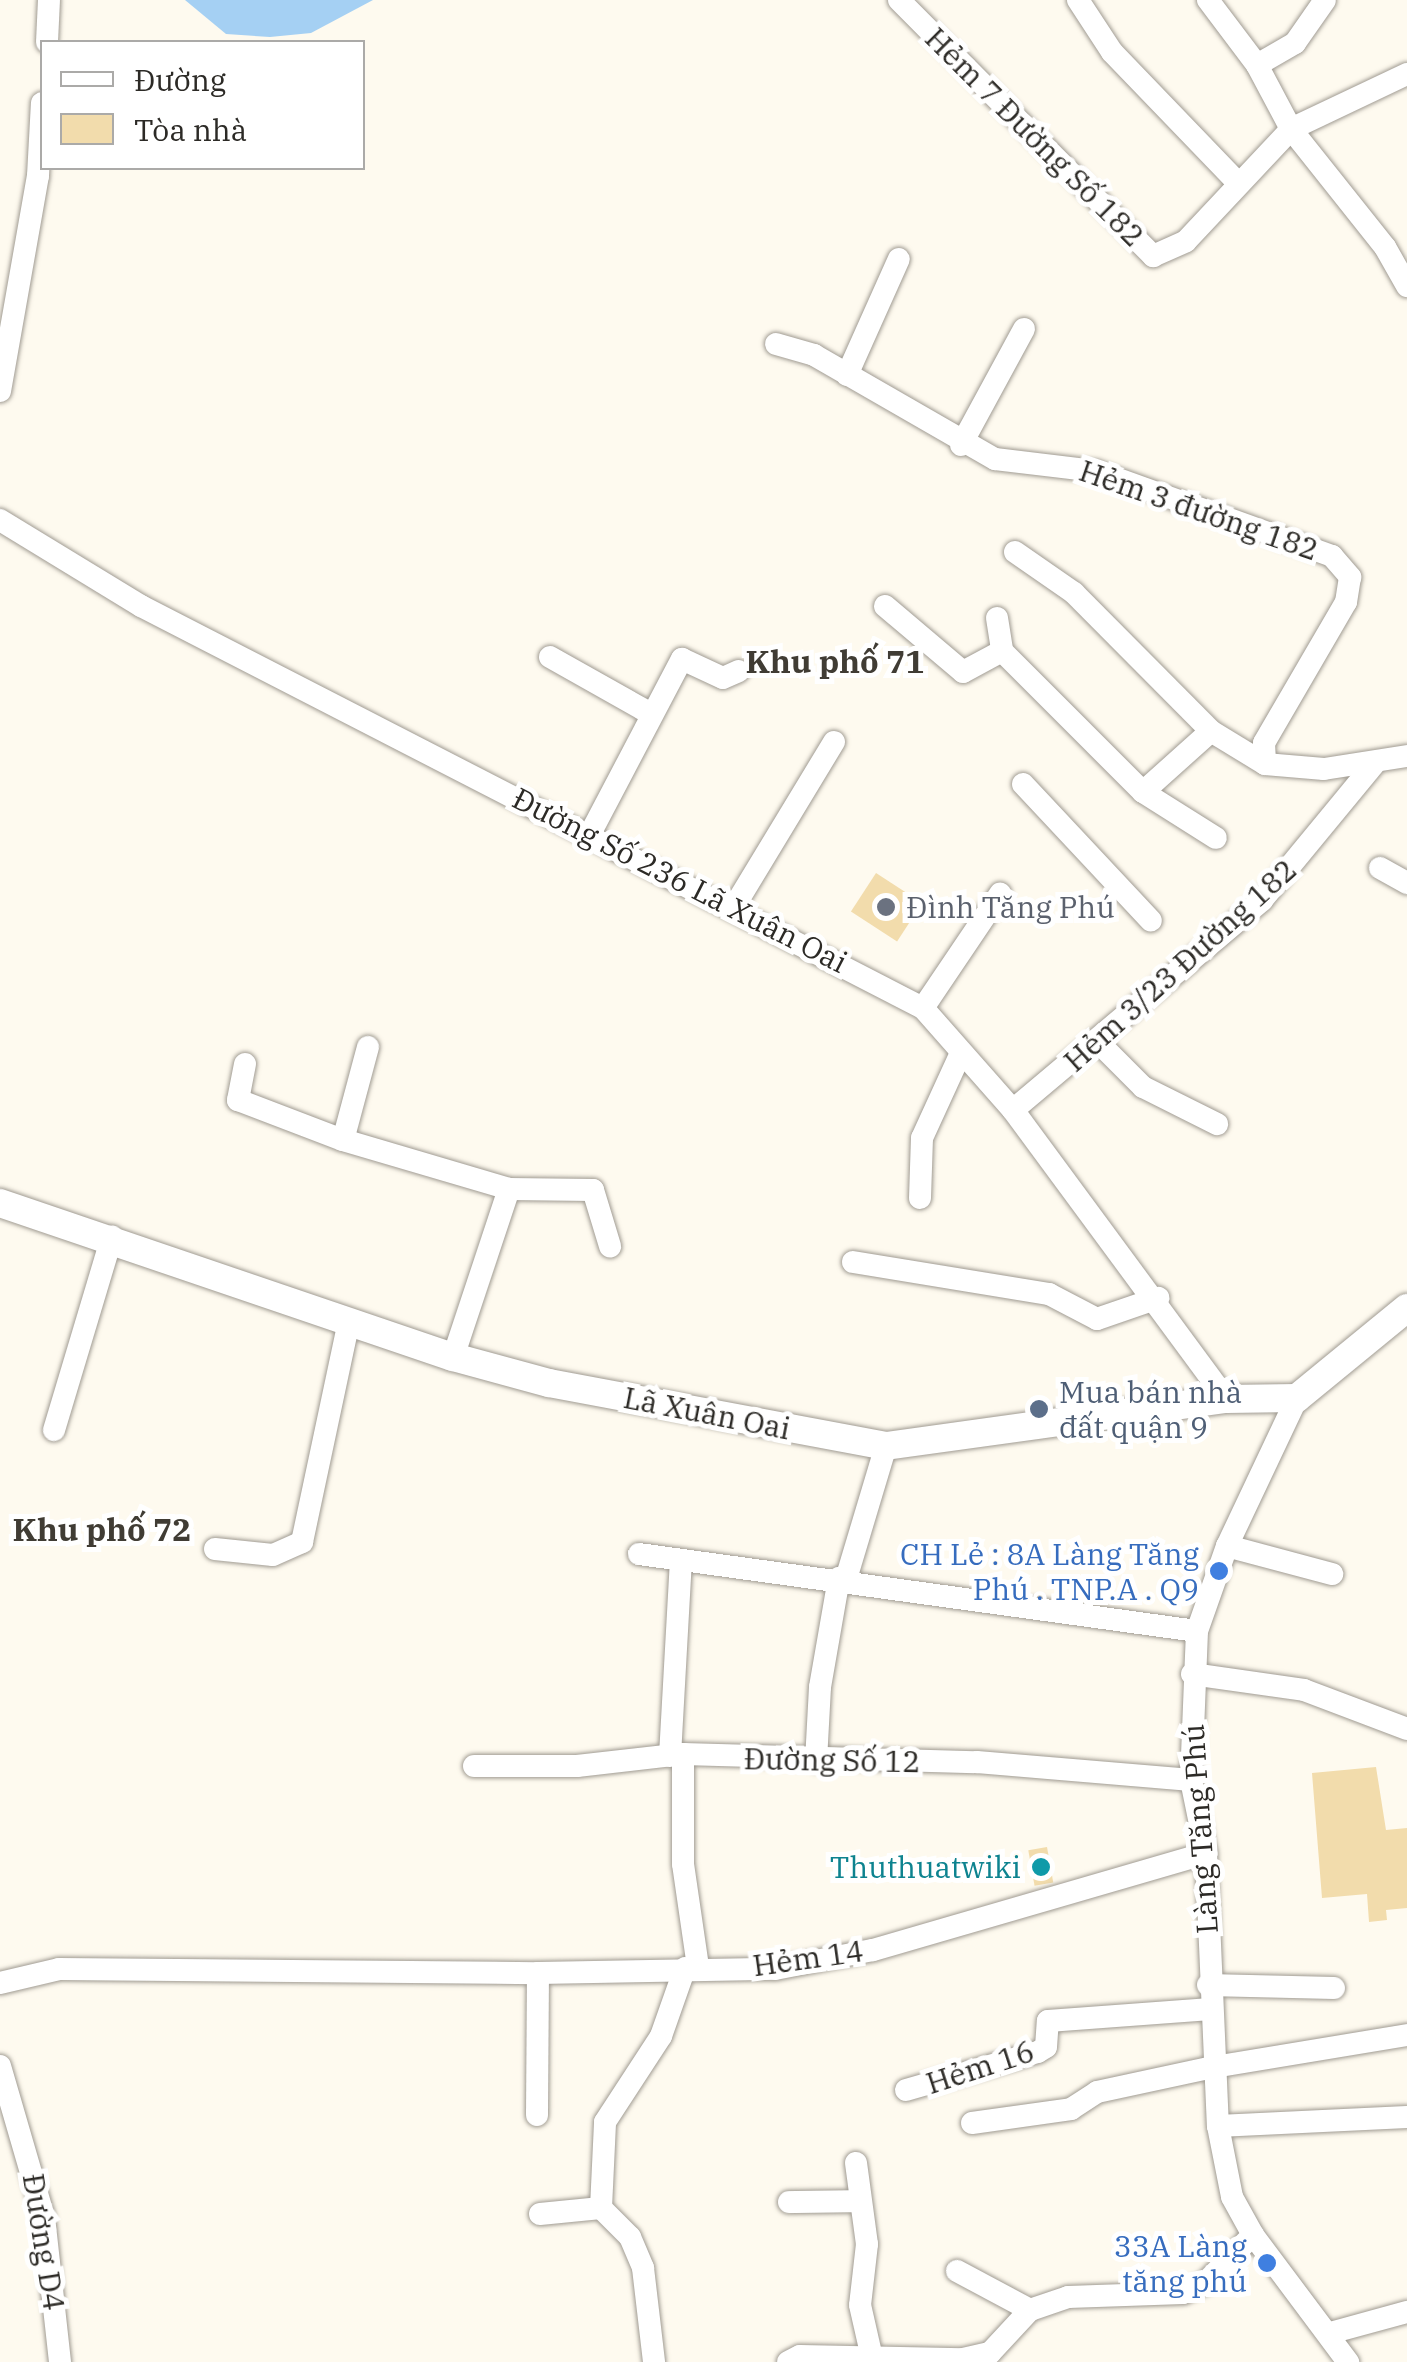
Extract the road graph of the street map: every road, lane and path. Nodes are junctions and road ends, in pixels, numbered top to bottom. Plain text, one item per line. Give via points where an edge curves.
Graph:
1 (50, 0) edge
2 (899, 0) edge
3 (1078, 0) edge
4 (1208, 0) edge
5 (1326, 0) edge
6 (46, 40) edge
7 (1257, 65) junction
8 (1407, 74) edge
9 (1291, 129) junction
10 (40, 140) edge
11 (1239, 184) junction
12 (899, 260) dead end
13 (1407, 286) edge
14 (1024, 329) dead end
15 (776, 344) dead end
16 (848, 376) junction
17 (0, 391) edge
18 (961, 445) junction
19 (0, 520) edge
20 (1015, 552) dead end
21 (885, 606) dead end
22 (997, 618) dead end
23 (1002, 651) junction
24 (550, 657) dead end
25 (738, 672) dead end
26 (651, 714) junction
27 (1211, 731) junction
28 (834, 742) dead end
29 (1407, 756) edge
30 (1265, 764) junction
31 (1374, 764) junction
32 (1023, 784) dead end
33 (1142, 792) junction
34 (590, 834) junction
35 (1216, 838) dead end
36 (1380, 868) dead end
37 (1407, 883) edge
38 (1000, 894) dead end
39 (734, 907) junction
40 (1151, 921) dead end
41 (924, 1008) junction
42 (1097, 1041) junction
43 (368, 1046) dead end
44 (962, 1052) junction
45 (245, 1064) dead end
46 (1013, 1110) junction
47 (1217, 1124) dead end
48 (343, 1140) junction
49 (509, 1189) junction
50 (920, 1198) dead end
51 (0, 1203) edge
52 (112, 1237) junction
53 (610, 1246) dead end
54 (853, 1262) dead end
55 (1158, 1298) junction
56 (1407, 1308) edge
57 (349, 1320) junction
58 (452, 1356) junction
59 (1297, 1398) junction
60 (1226, 1399) junction
61 (54, 1430) dead end
62 (886, 1446) junction
63 (1227, 1546) junction
64 (215, 1548) dead end
65 (640, 1554) dead end
66 (681, 1560) junction
67 (1332, 1574) dead end
68 (842, 1579) junction
69 (1197, 1631) junction
70 (1192, 1674) junction
71 (1407, 1729) edge
72 (677, 1755) junction
73 (816, 1761) junction
74 (474, 1766) dead end
75 (1191, 1780) junction
76 (1206, 1854) junction
77 (691, 1968) junction
78 (538, 1973) junction
79 (0, 1983) edge
80 (1208, 1985) junction
81 (1334, 1988) dead end
82 (1211, 2009) junction
83 (1407, 2035) edge
84 (0, 2066) edge
85 (1214, 2066) junction
86 (906, 2090) dead end
87 (537, 2115) dead end
88 (1407, 2118) edge
89 (972, 2123) dead end
90 (1218, 2126) junction
91 (856, 2164) dead end
92 (858, 2201) junction
93 (789, 2202) dead end
94 (601, 2208) junction
95 (540, 2214) dead end
96 (1253, 2235) junction
97 (957, 2271) dead end
98 (1030, 2310) junction
99 (1407, 2312) edge
100 (1338, 2351) edge
101 (872, 2358) junction
102 (995, 2358) edge
103 (60, 2362) edge
104 (654, 2362) edge
105 (788, 2362) edge

1 - 6 street
2 - 11 street, Hẻm 7 Đường Số 182 via 1153,256 1186,242
3 - 11 street via 1112,52
4 - 7 street
5 - 7 street via 1295,43
7 - 9 street
8 - 9 street
9 - 11 street, Hẻm 7 Đường Số 182
9 - 13 street via 1385,247
10 - 17 street
12 - 16 street
14 - 18 street
15 - 16 street, Hẻm 3 đường 182 via 814,355
16 - 18 street, Hẻm 3 đường 182
18 - 30 street, Hẻm 3 đường 182 via 994,460 1096,470 1332,556 1350,577 1346,602 1264,742
19 - 34 street, Đường Số 236 Lã Xuân Oai via 141,606
20 - 27 street via 1074,593
21 - 23 street via 964,672
22 - 23 street
23 - 33 street
24 - 26 street
25 - 26 street via 723,678 682,659
26 - 34 street
27 - 30 street
27 - 33 street
28 - 39 street
29 - 31 street
30 - 31 street
31 - 42 street, Hẻm 3/23 Đường 182 via 1262,900
32 - 40 street
33 - 35 street
34 - 39 street, Đường Số 236 Lã Xuân Oai
36 - 37 street
38 - 41 street
39 - 41 street, Đường Số 236 Lã Xuân Oai
41 - 44 street, Đường Số 236 Lã Xuân Oai
42 - 46 street, Hẻm 3/23 Đường 182
42 - 47 street via 1144,1087
43 - 48 street
44 - 46 street, Đường Số 236 Lã Xuân Oai
44 - 50 street via 922,1138
45 - 48 street via 238,1100
46 - 55 street, Đường Số 236 Lã Xuân Oai
48 - 49 street
49 - 53 street via 594,1190
49 - 58 street
51 - 52 main road, Lã Xuân Oai
52 - 57 main road, Lã Xuân Oai
52 - 61 street
54 - 55 street via 1048,1294 1097,1319
55 - 60 street, Đường Số 236 Lã Xuân Oai
56 - 59 main road
57 - 58 main road, Lã Xuân Oai
57 - 64 street via 302,1542 273,1554
58 - 62 main road, Lã Xuân Oai via 549,1383
59 - 60 main road, Lã Xuân Oai
59 - 63 street, Làng Tăng Phú
60 - 62 main road, Lã Xuân Oai
62 - 68 street
63 - 67 street
63 - 69 street, Làng Tăng Phú
65 - 66 street
66 - 68 street
66 - 72 street
68 - 69 street
68 - 73 street via 820,1687
69 - 70 street, Làng Tăng Phú
70 - 71 street via 1304,1690
70 - 75 street, Làng Tăng Phú
72 - 73 street, Đường Số 12
72 - 74 street, Đường Số 12 via 576,1766
72 - 77 street
73 - 75 street, Đường Số 12 via 977,1762
75 - 76 street, Làng Tăng Phú
76 - 77 street, Hẻm 14 via 873,1950 775,1969
76 - 80 street, Làng Tăng Phú
77 - 78 street, Hẻm 14
77 - 94 street via 661,2036 605,2122
78 - 79 street, Hẻm 14 via 59,1969
78 - 87 street
80 - 81 street
80 - 82 street, Làng Tăng Phú
82 - 85 street, Làng Tăng Phú
82 - 86 street, Hẻm 16 via 1048,2021 1046,2047 1038,2052
83 - 85 street
84 - 103 street, Đường D4 via 44,2217
85 - 89 street via 1097,2092 1071,2109
85 - 90 street, Làng Tăng Phú
88 - 90 street
90 - 96 street, Làng Tăng Phú via 1232,2196
91 - 92 street
92 - 93 street
92 - 101 street via 867,2244 860,2305
94 - 95 street
94 - 104 street via 640,2250
96 - 98 street via 1204,2283 1183,2293 1068,2297
96 - 100 street, Làng Tăng Phú
97 - 98 street
98 - 102 street
99 - 100 street
101 - 102 street
101 - 105 street via 800,2356

